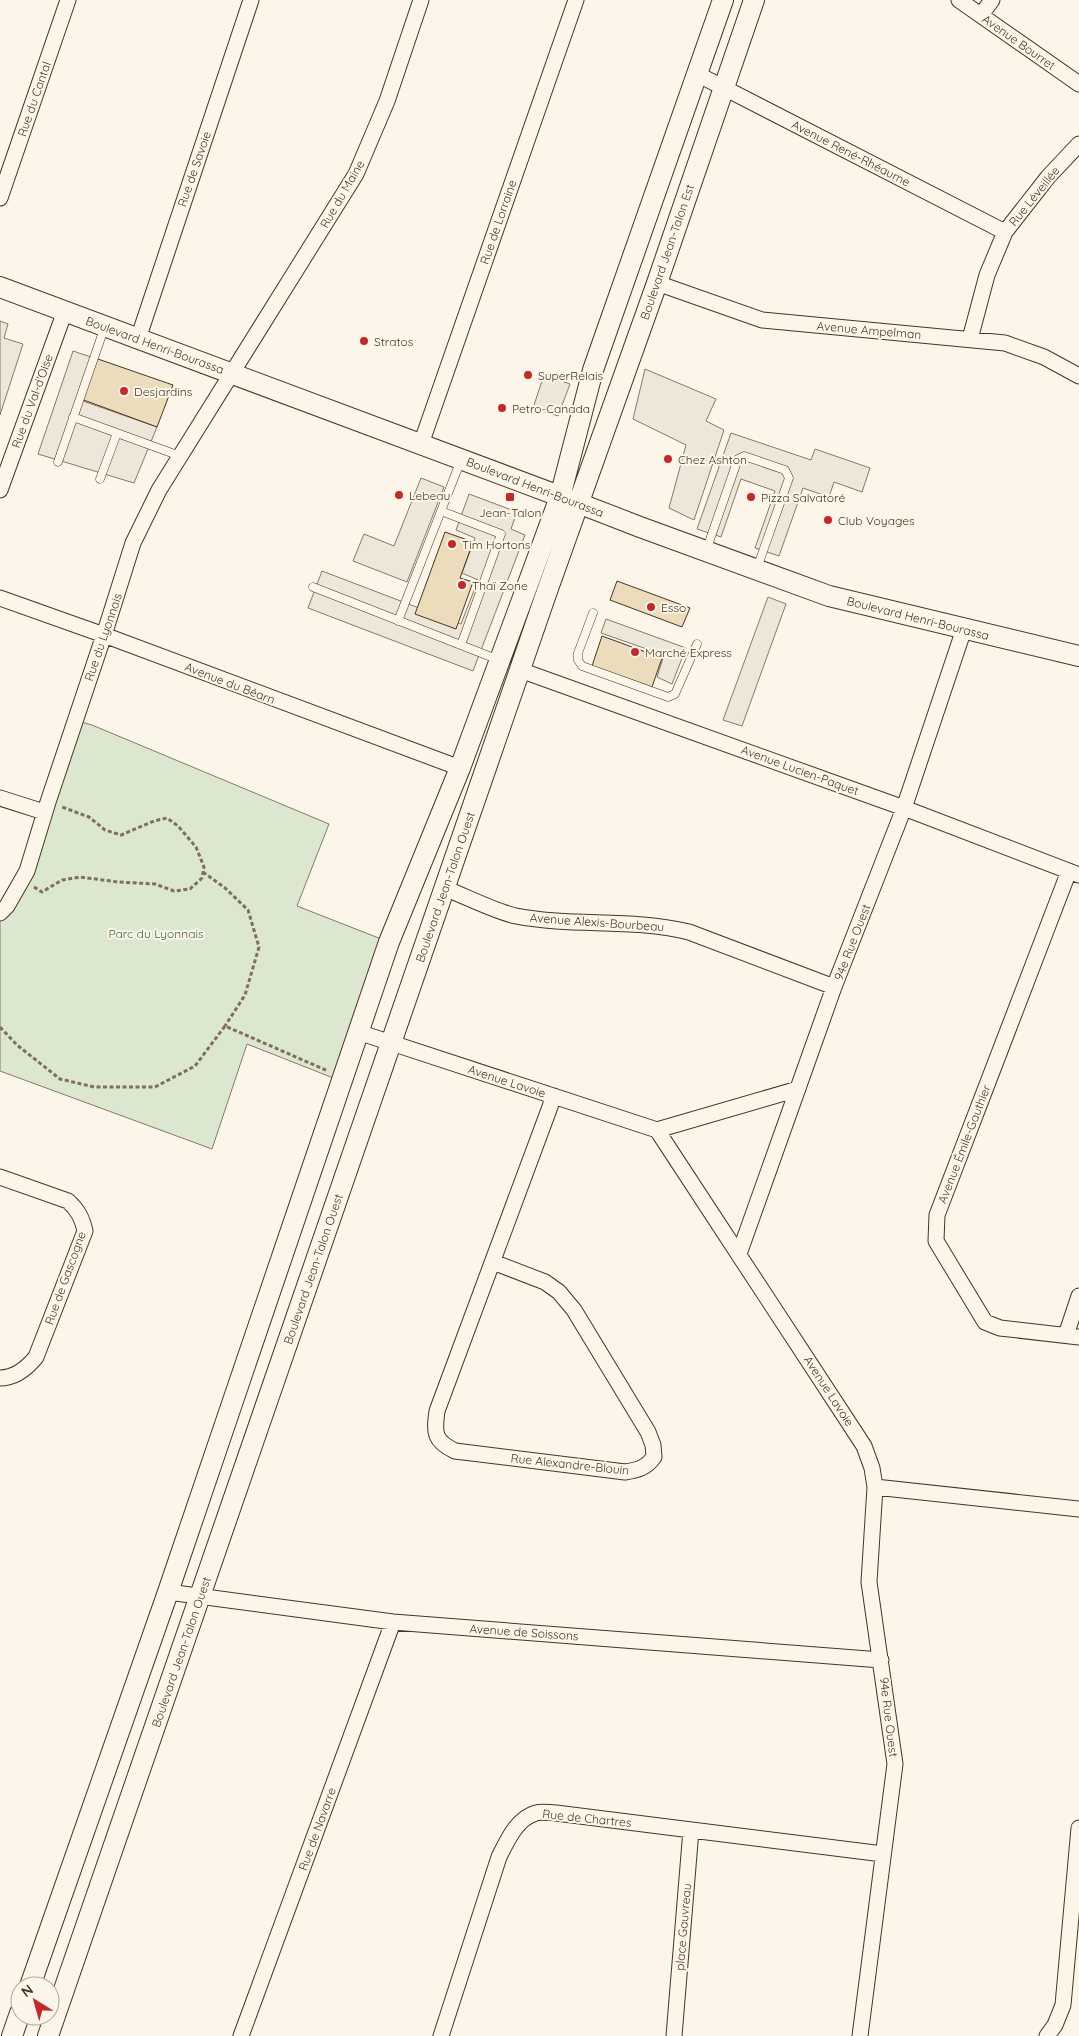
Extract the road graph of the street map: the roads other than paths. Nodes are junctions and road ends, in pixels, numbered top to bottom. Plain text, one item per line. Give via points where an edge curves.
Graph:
1 (68, 0) edge
2 (251, 0) edge
3 (421, 0) edge
4 (576, 0) edge
5 (723, 0) edge
6 (754, 0) edge
7 (959, 0) edge
8 (992, 0) edge
9 (980, 15) junction
10 (697, 74) junction
11 (1079, 84) edge
12 (723, 86) junction
13 (1079, 144) edge
14 (0, 198) edge
15 (1005, 232) junction
16 (657, 283) junction
17 (0, 287) edge
18 (65, 311) junction
19 (105, 326) junction
20 (138, 338) junction
21 (970, 339) junction
22 (232, 374) junction
23 (1079, 376) edge
24 (73, 417) junction
25 (117, 433) junction
26 (420, 444) junction
27 (180, 456) junction
28 (461, 460) junction
29 (58, 462) dead end
30 (100, 479) dead end
31 (0, 490) edge
32 (569, 500) junction
33 (441, 510) junction
34 (706, 551) junction
35 (756, 570) junction
36 (313, 587) dead end
37 (0, 598) edge
38 (593, 613) dead end
39 (398, 620) junction
40 (964, 629) junction
41 (104, 635) junction
42 (697, 644) dead end
43 (461, 645) junction
44 (1079, 656) edge
45 (499, 660) junction
46 (520, 670) junction
47 (460, 768) junction
48 (0, 798) edge
49 (46, 807) junction
50 (904, 808) junction
51 (1074, 873) edge
52 (444, 888) junction
53 (0, 913) edge
54 (834, 987) junction
55 (358, 1032) junction
56 (391, 1043) junction
57 (798, 1089) junction
58 (554, 1096) junction
59 (657, 1130) junction
60 (0, 1177) edge
61 (739, 1254) junction
62 (493, 1262) junction
63 (1079, 1296) edge
64 (1072, 1336) edge
65 (0, 1378) edge
66 (875, 1488) junction
67 (1079, 1509) edge
68 (168, 1592) junction
69 (201, 1595) junction
70 (393, 1622) junction
71 (881, 1660) junction
72 (1079, 1828) edge
73 (691, 1830) junction
74 (883, 1854) junction
75 (34, 1976) edge
76 (674, 2030) edge
77 (48, 2036) edge
78 (241, 2036) edge
79 (441, 2036) edge
80 (661, 2036) edge
81 (860, 2036) edge
82 (1047, 2036) edge

1 - 14 street, Rue du Cantal
2 - 20 street, Rue de Savoie
3 - 22 street, Rue du Maine via 387,101 356,174
4 - 26 street, Rue de Lorraine
5 - 10 street
6 - 12 street, Boulevard Jean-Talon Est
7 - 9 street, Avenue Bourret
8 - 9 street
9 - 11 street, Avenue Bourret
10 - 12 street, Avenue René-Rhéaume
10 - 32 street via 593,370
12 - 15 street, Avenue René-Rhéaume
12 - 16 street, Boulevard Jean-Talon Est
13 - 15 street, Rue Léveillée
15 - 21 street, Rue Léveillée via 987,276
16 - 21 street, Avenue Ampelman via 762,320
16 - 32 street, Boulevard Jean-Talon Est
17 - 18 street, Boulevard Henri-Bourassa
18 - 19 street, Boulevard Henri-Bourassa
18 - 31 street, Rue du Val-d'Oise
19 - 20 street, Boulevard Henri-Bourassa
19 - 24 lane
20 - 22 street, Boulevard Henri-Bourassa
21 - 23 street, Avenue Ampelman via 1005,343 1044,357
22 - 26 street, Boulevard Henri-Bourassa
22 - 27 street, Rue du Lyonnais
24 - 25 lane
24 - 29 lane
25 - 27 lane
25 - 30 lane
26 - 28 street, Boulevard Henri-Bourassa
27 - 41 street, Rue du Lyonnais via 158,490 133,543
28 - 32 street, Boulevard Henri-Bourassa
28 - 33 lane
32 - 34 street, Boulevard Henri-Bourassa
32 - 45 street
32 - 46 street, Boulevard Jean-Talon Ouest
33 - 39 lane
33 - 43 lane via 501,534
34 - 35 street, Boulevard Henri-Bourassa
34 - 35 lane via 738,459 744,456 785,470 789,478
35 - 40 street, Boulevard Henri-Bourassa via 830,596
36 - 39 lane
37 - 41 street, Avenue du Béarn
38 - 42 lane via 578,653 582,666 668,697 675,694
39 - 43 lane
40 - 44 street, Boulevard Henri-Bourassa
40 - 50 street, 94e Rue Ouest
41 - 47 street, Avenue du Béarn
41 - 49 street, Rue du Lyonnais
43 - 45 lane
45 - 47 street
46 - 50 street, Avenue Lucien-Paquet
46 - 52 street, Boulevard Jean-Talon Ouest
47 - 55 street via 390,942
48 - 49 street
49 - 53 street, Rue du Lyonnais via 27,871
50 - 51 street, Avenue Lucien-Paquet
50 - 54 street, 94e Rue Ouest
51 - 64 street, Avenue Émile-Gauthier via 937,1215 935,1228 936,1241 985,1322 1000,1328
52 - 54 street, Avenue Alexis-Bourbeau via 514,916 664,926 689,932
52 - 56 street, Boulevard Jean-Talon Ouest
54 - 57 street, 94e Rue Ouest
55 - 56 street, Avenue Lavoie
55 - 68 street
56 - 58 street, Avenue Lavoie
56 - 69 street, Boulevard Jean-Talon Ouest
57 - 59 street
57 - 61 street, 94e Rue Ouest
58 - 59 street, Avenue Lavoie
58 - 62 street, Rue Alexandre-Blouin
59 - 61 street, Avenue Lavoie
60 - 65 street, Rue de Gascogne via 68,1202 82,1219 84,1231 36,1357 27,1368
61 - 66 street, Avenue Lavoie via 864,1446
62 - 62 street, Rue Alexandre-Blouin via 437,1411 437,1438 455,1451 625,1472 647,1466 654,1458 648,1432 574,1310 559,1292 545,1282
63 - 64 street
66 - 67 street
66 - 71 street, 94e Rue Ouest via 869,1582
68 - 69 street, Avenue de Soissons
68 - 75 street
69 - 70 street, Avenue de Soissons
69 - 77 street, Boulevard Jean-Talon Ouest
70 - 71 street, Avenue de Soissons
70 - 78 street, Rue de Navarre
71 - 74 street, 94e Rue Ouest via 895,1764
72 - 82 street via 1063,2005
73 - 74 street, Rue de Chartres
73 - 76 street, place Gauvreau
73 - 79 street, Rue de Chartres via 556,1813 536,1813 520,1823 499,1857
74 - 81 street, 94e Rue Ouest
76 - 80 street, place Gauvreau

